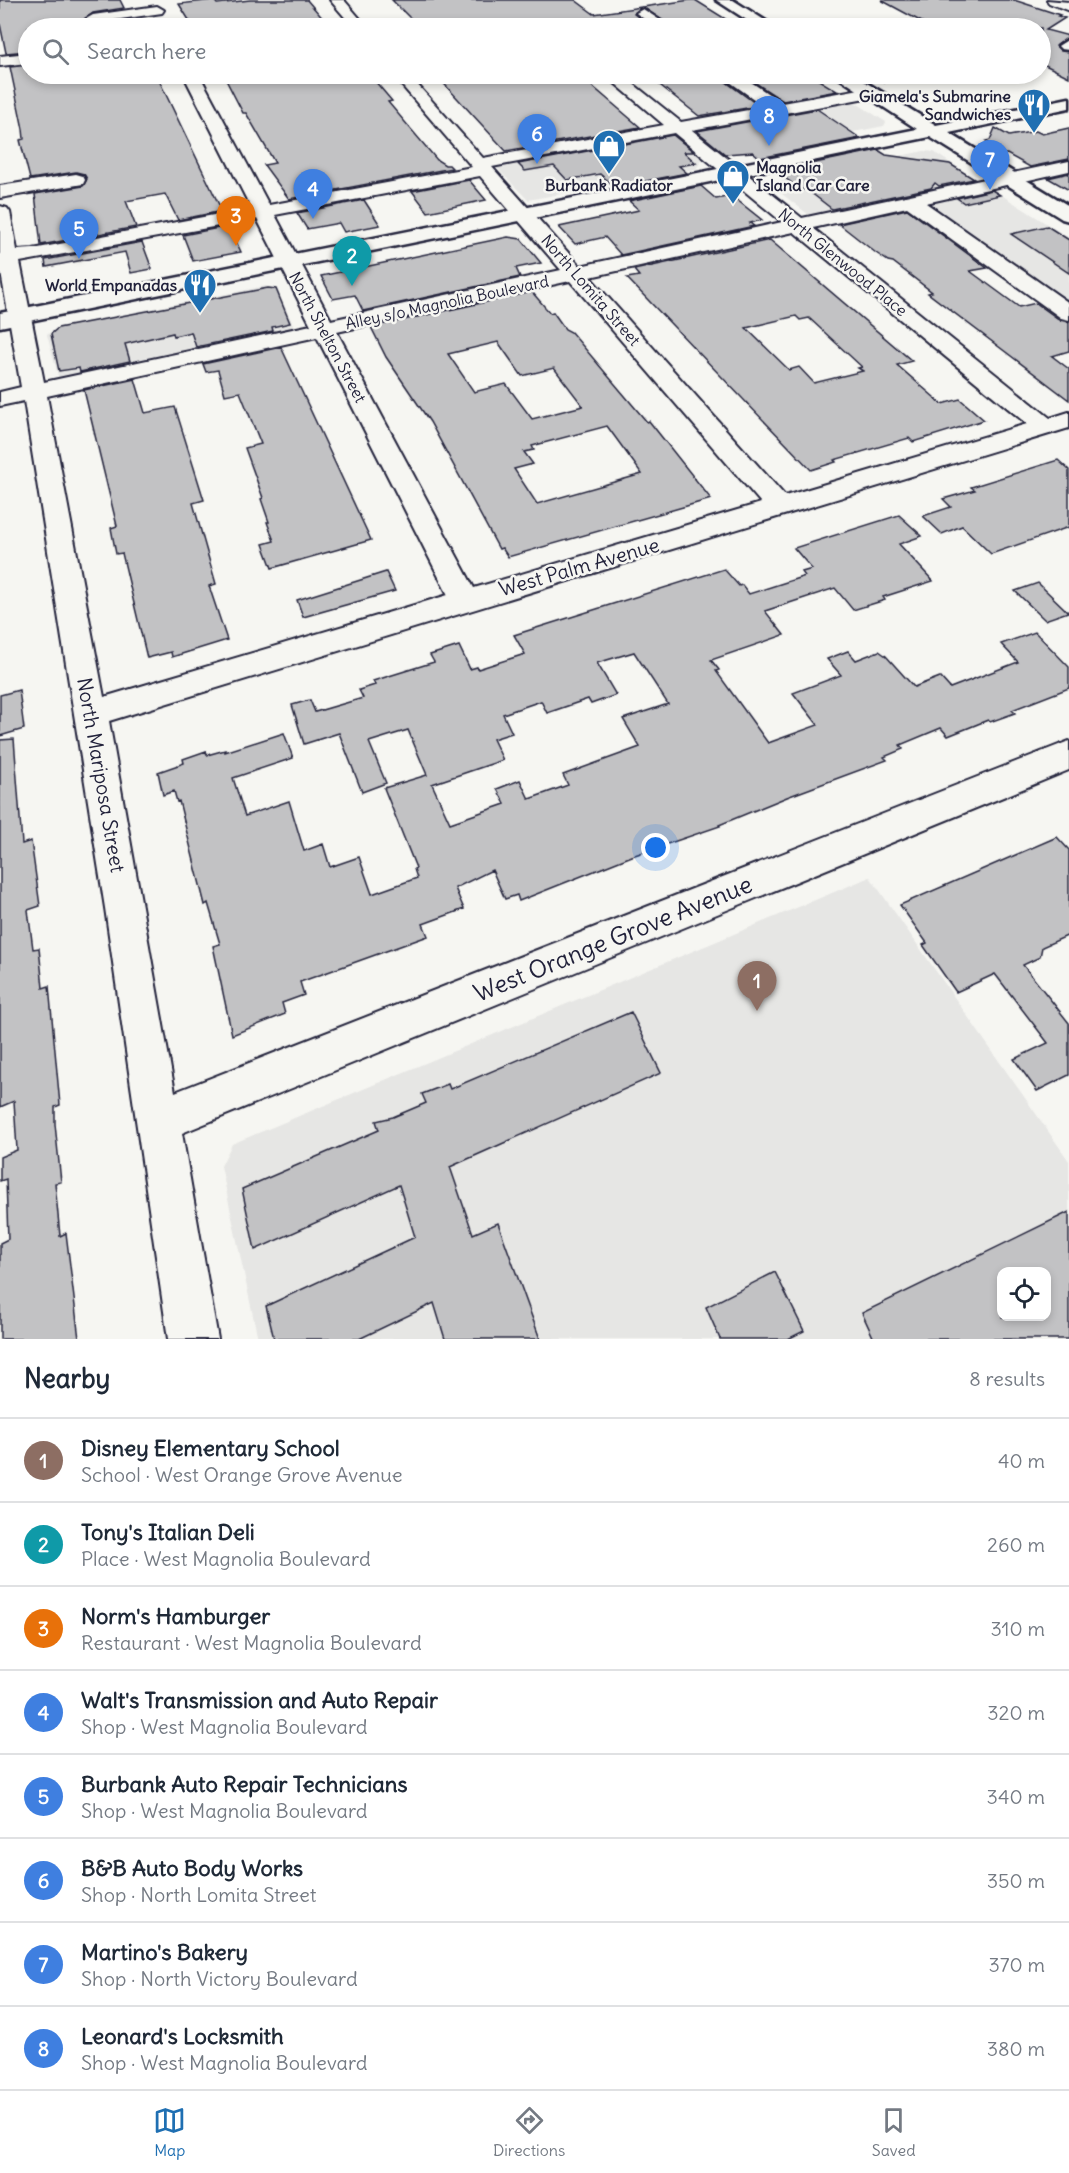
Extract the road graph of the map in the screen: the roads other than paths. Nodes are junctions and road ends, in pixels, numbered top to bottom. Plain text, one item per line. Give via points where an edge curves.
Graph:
1 (337, 0) edge
2 (723, 0) edge
3 (1054, 0) edge
4 (155, 5) edge
5 (1069, 7) edge
6 (643, 13) dead end
7 (97, 18) edge
8 (352, 18) edge
9 (650, 18) edge
10 (753, 18) edge
11 (18, 59) edge
12 (0, 61) edge
13 (196, 84) edge
14 (409, 84) edge
15 (624, 84) edge
16 (744, 84) edge
17 (860, 84) edge
18 (871, 92) junction
19 (1069, 103) edge
20 (780, 109) junction
21 (679, 128) junction
22 (935, 132) junction
23 (1069, 166) edge
24 (482, 167) junction
25 (732, 172) junction
26 (1009, 178) junction
27 (76, 180) dead end
28 (0, 192) edge
29 (909, 200) junction
30 (0, 212) edge
31 (263, 212) junction
32 (524, 214) junction
33 (1069, 215) edge
34 (796, 224) junction
35 (4, 256) edge
36 (290, 263) junction
37 (576, 274) junction
38 (1069, 313) edge
39 (9, 318) edge
40 (323, 328) junction
41 (16, 395) edge
42 (1058, 423) edge
43 (781, 507) junction
44 (466, 600) junction
45 (90, 714) junction
46 (1069, 755) edge
47 (157, 1121) junction
48 (193, 1339) edge

1 - 8 street
2 - 10 main road
3 - 5 street
4 - 7 street
6 - 9 street
11 - 12 street
13 - 31 street, North Shelton Street
14 - 24 street, North Lomita Street
15 - 21 street, North Glenwood Place
16 - 20 street
17 - 18 main road
18 - 20 street
18 - 22 main road
19 - 22 main road
20 - 21 street
21 - 24 street
21 - 25 street, North Glenwood Place
22 - 25 main road
22 - 26 main road
23 - 26 street, Alley s/o Magnolia Boulevard
24 - 31 street
24 - 32 street, North Lomita Street
25 - 32 main road
25 - 34 street, North Glenwood Place
26 - 29 street, Alley s/o Magnolia Boulevard
26 - 33 main road
27 - 28 street
29 - 34 street, Alley s/o Magnolia Boulevard
29 - 38 street
30 - 35 street, North Mariposa Street
31 - 35 street via 33,255
31 - 36 street, North Shelton Street
32 - 36 main road
32 - 37 street, North Lomita Street
34 - 37 street, Alley s/o Magnolia Boulevard
34 - 42 street, North Glenwood Place
35 - 39 street, North Mariposa Street
36 - 39 main road
36 - 40 street, North Shelton Street
37 - 40 street, Alley s/o Magnolia Boulevard
37 - 43 street, North Lomita Street
39 - 41 street, North Mariposa Street
40 - 41 street, Alley s/o Magnolia Boulevard
40 - 44 street, North Shelton Street
41 - 45 street, North Mariposa Street via 53,492
42 - 43 street, West Palm Avenue
43 - 44 street, West Palm Avenue
44 - 45 street, West Palm Avenue
45 - 47 street, North Mariposa Street
46 - 47 street, West Orange Grove Avenue
47 - 48 street, North Mariposa Street

